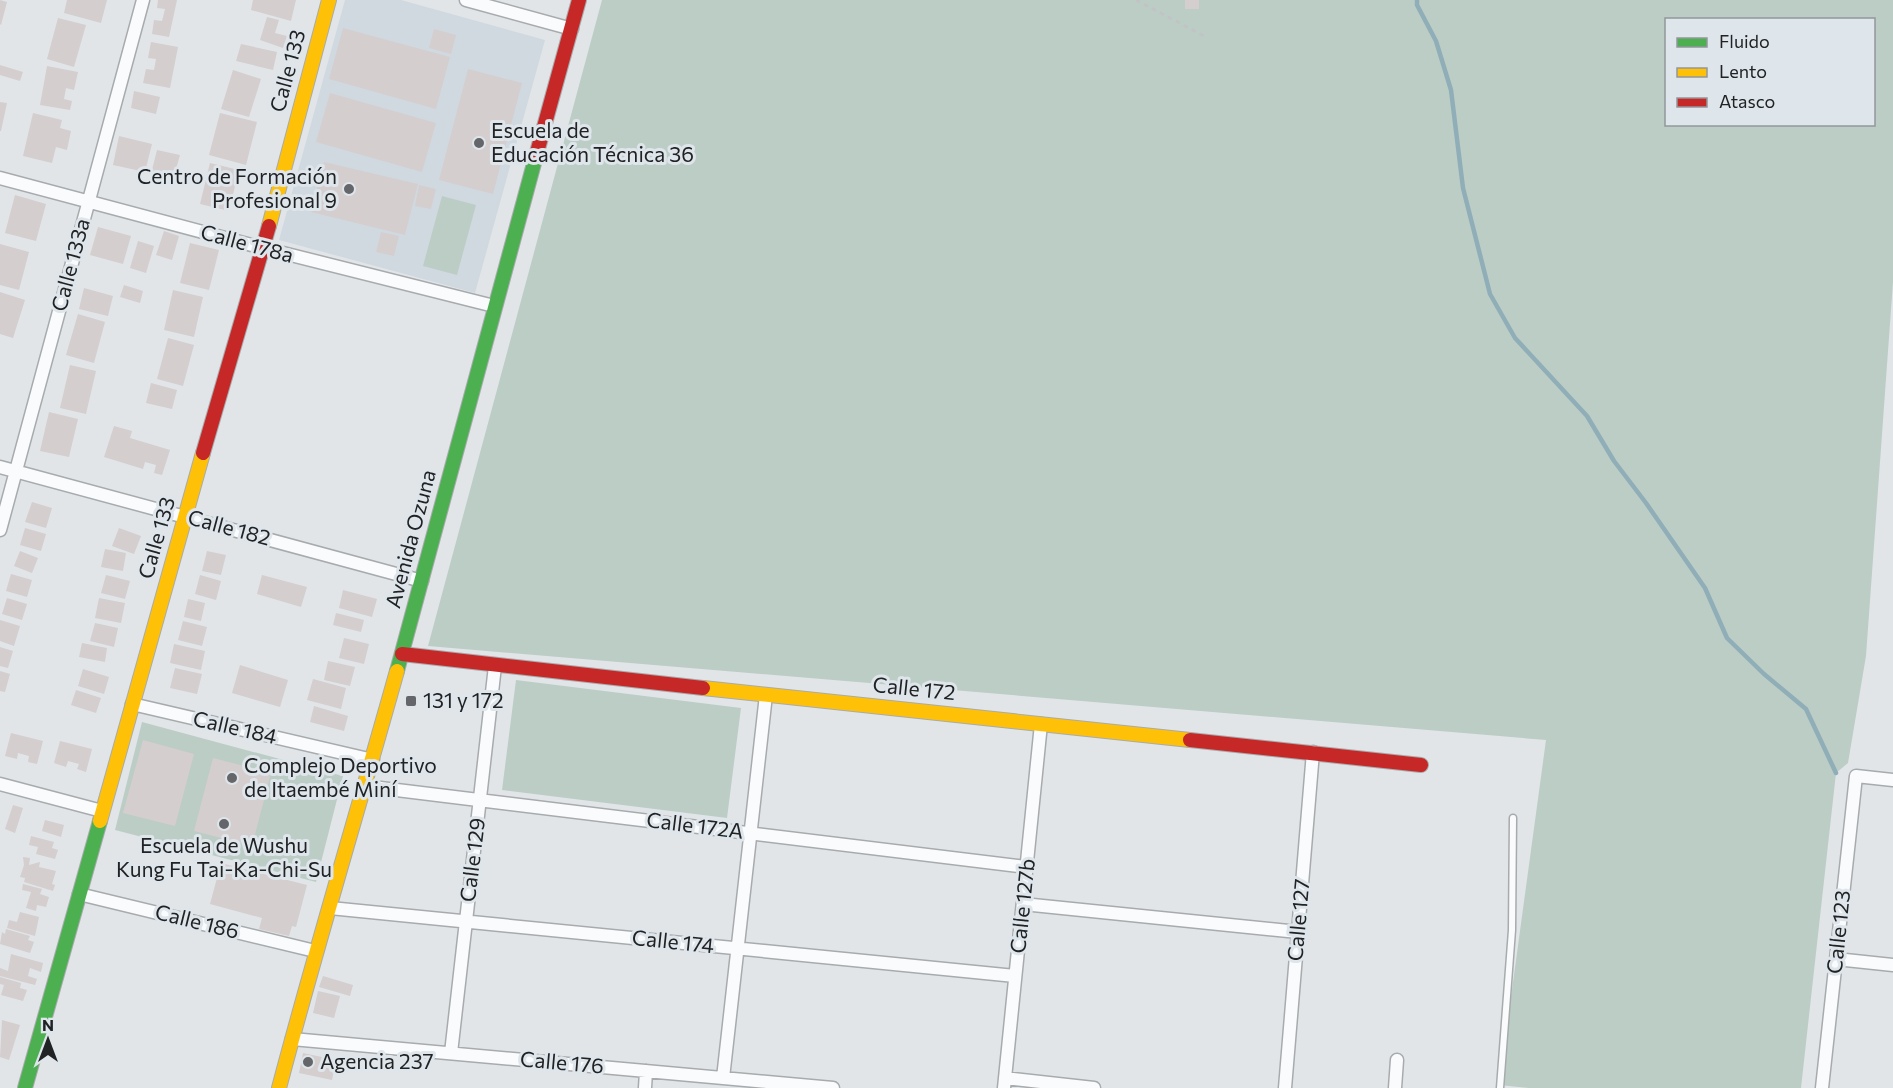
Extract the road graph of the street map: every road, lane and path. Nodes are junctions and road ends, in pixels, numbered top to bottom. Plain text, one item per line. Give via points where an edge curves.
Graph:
1 (143, 0) edge
2 (329, 0) edge
3 (466, 0) edge
4 (579, 0) edge
5 (1136, 0) edge
6 (572, 29) junction
7 (1206, 37) dead end
8 (0, 178) edge
9 (88, 202) junction
10 (263, 248) junction
11 (494, 306) junction
12 (0, 467) edge
13 (16, 471) junction
14 (185, 516) junction
15 (0, 530) edge
16 (422, 581) junction
17 (402, 654) junction
18 (495, 666) junction
19 (766, 694) junction
20 (132, 704) junction
21 (1041, 724) junction
22 (1313, 752) junction
23 (373, 760) junction
24 (1421, 765) dead end
25 (1893, 780) edge
26 (0, 784) edge
27 (364, 786) junction
28 (480, 800) junction
29 (102, 811) junction
30 (1513, 818) dead end
31 (750, 833) junction
32 (1026, 867) junction
33 (80, 894) junction
34 (1023, 904) junction
35 (330, 908) junction
36 (465, 921) junction
37 (1298, 932) junction
38 (738, 949) junction
39 (315, 951) junction
40 (1836, 958) junction
41 (1893, 965) edge
42 (1015, 976) junction
43 (292, 1039) junction
44 (451, 1053) junction
45 (1397, 1060) dead end
46 (646, 1071) junction
47 (723, 1078) junction
48 (1005, 1083) edge
49 (25, 1088) edge
50 (279, 1088) edge
51 (645, 1088) edge
52 (833, 1088) edge
53 (1094, 1088) edge
54 (1285, 1088) edge
55 (1395, 1088) edge
56 (1500, 1088) edge
57 (1822, 1088) edge

1 - 9 street, Calle 133a
2 - 10 street, Calle 133
3 - 6 street
4 - 6 street, Avenida Ozuna
5 - 7 path
6 - 11 street, Avenida Ozuna
8 - 9 street, Calle 178a
9 - 10 street, Calle 178a
9 - 13 street, Calle 133a
10 - 11 street, Calle 178a
10 - 14 street, Calle 133
11 - 16 street, Avenida Ozuna
12 - 13 street, Calle 182
13 - 14 street, Calle 182
13 - 15 street, Calle 133a
14 - 16 street, Calle 182
14 - 20 street, Calle 133
16 - 17 street, Avenida Ozuna
17 - 18 street, Calle 172
17 - 23 street, Avenida Ozuna
18 - 19 street, Calle 172
18 - 28 street, Calle 129
19 - 21 street, Calle 172
19 - 31 street
20 - 23 street, Calle 184
20 - 29 street, Calle 133
21 - 22 street, Calle 172
21 - 32 street, Calle 127b
22 - 24 street, Calle 172
22 - 37 street, Calle 127
23 - 27 street, Avenida Ozuna
25 - 40 street, Calle 123 via 1856,776
26 - 29 street
27 - 28 street, Calle 172A
27 - 35 street, Avenida Ozuna
28 - 31 street, Calle 172A
28 - 36 street, Calle 129
29 - 33 street, Calle 133
30 - 56 lane via 1512,930
31 - 32 street, Calle 172A
31 - 38 street
32 - 34 street, Calle 127b
33 - 39 street, Calle 186
33 - 49 street, Calle 133
34 - 37 street
34 - 42 street, Calle 127b
35 - 36 street, Calle 174
35 - 39 street, Avenida Ozuna
36 - 38 street, Calle 174
36 - 44 street, Calle 129
37 - 54 street, Calle 127
38 - 42 street, Calle 174
38 - 47 street
39 - 43 street, Avenida Ozuna
40 - 41 street
40 - 57 street, Calle 123
42 - 48 street, Calle 127b
43 - 44 street, Calle 176
43 - 50 street, Avenida Ozuna
44 - 46 street, Calle 176
45 - 55 street
46 - 47 street, Calle 176
46 - 51 street
47 - 52 street, Calle 176
48 - 53 street

